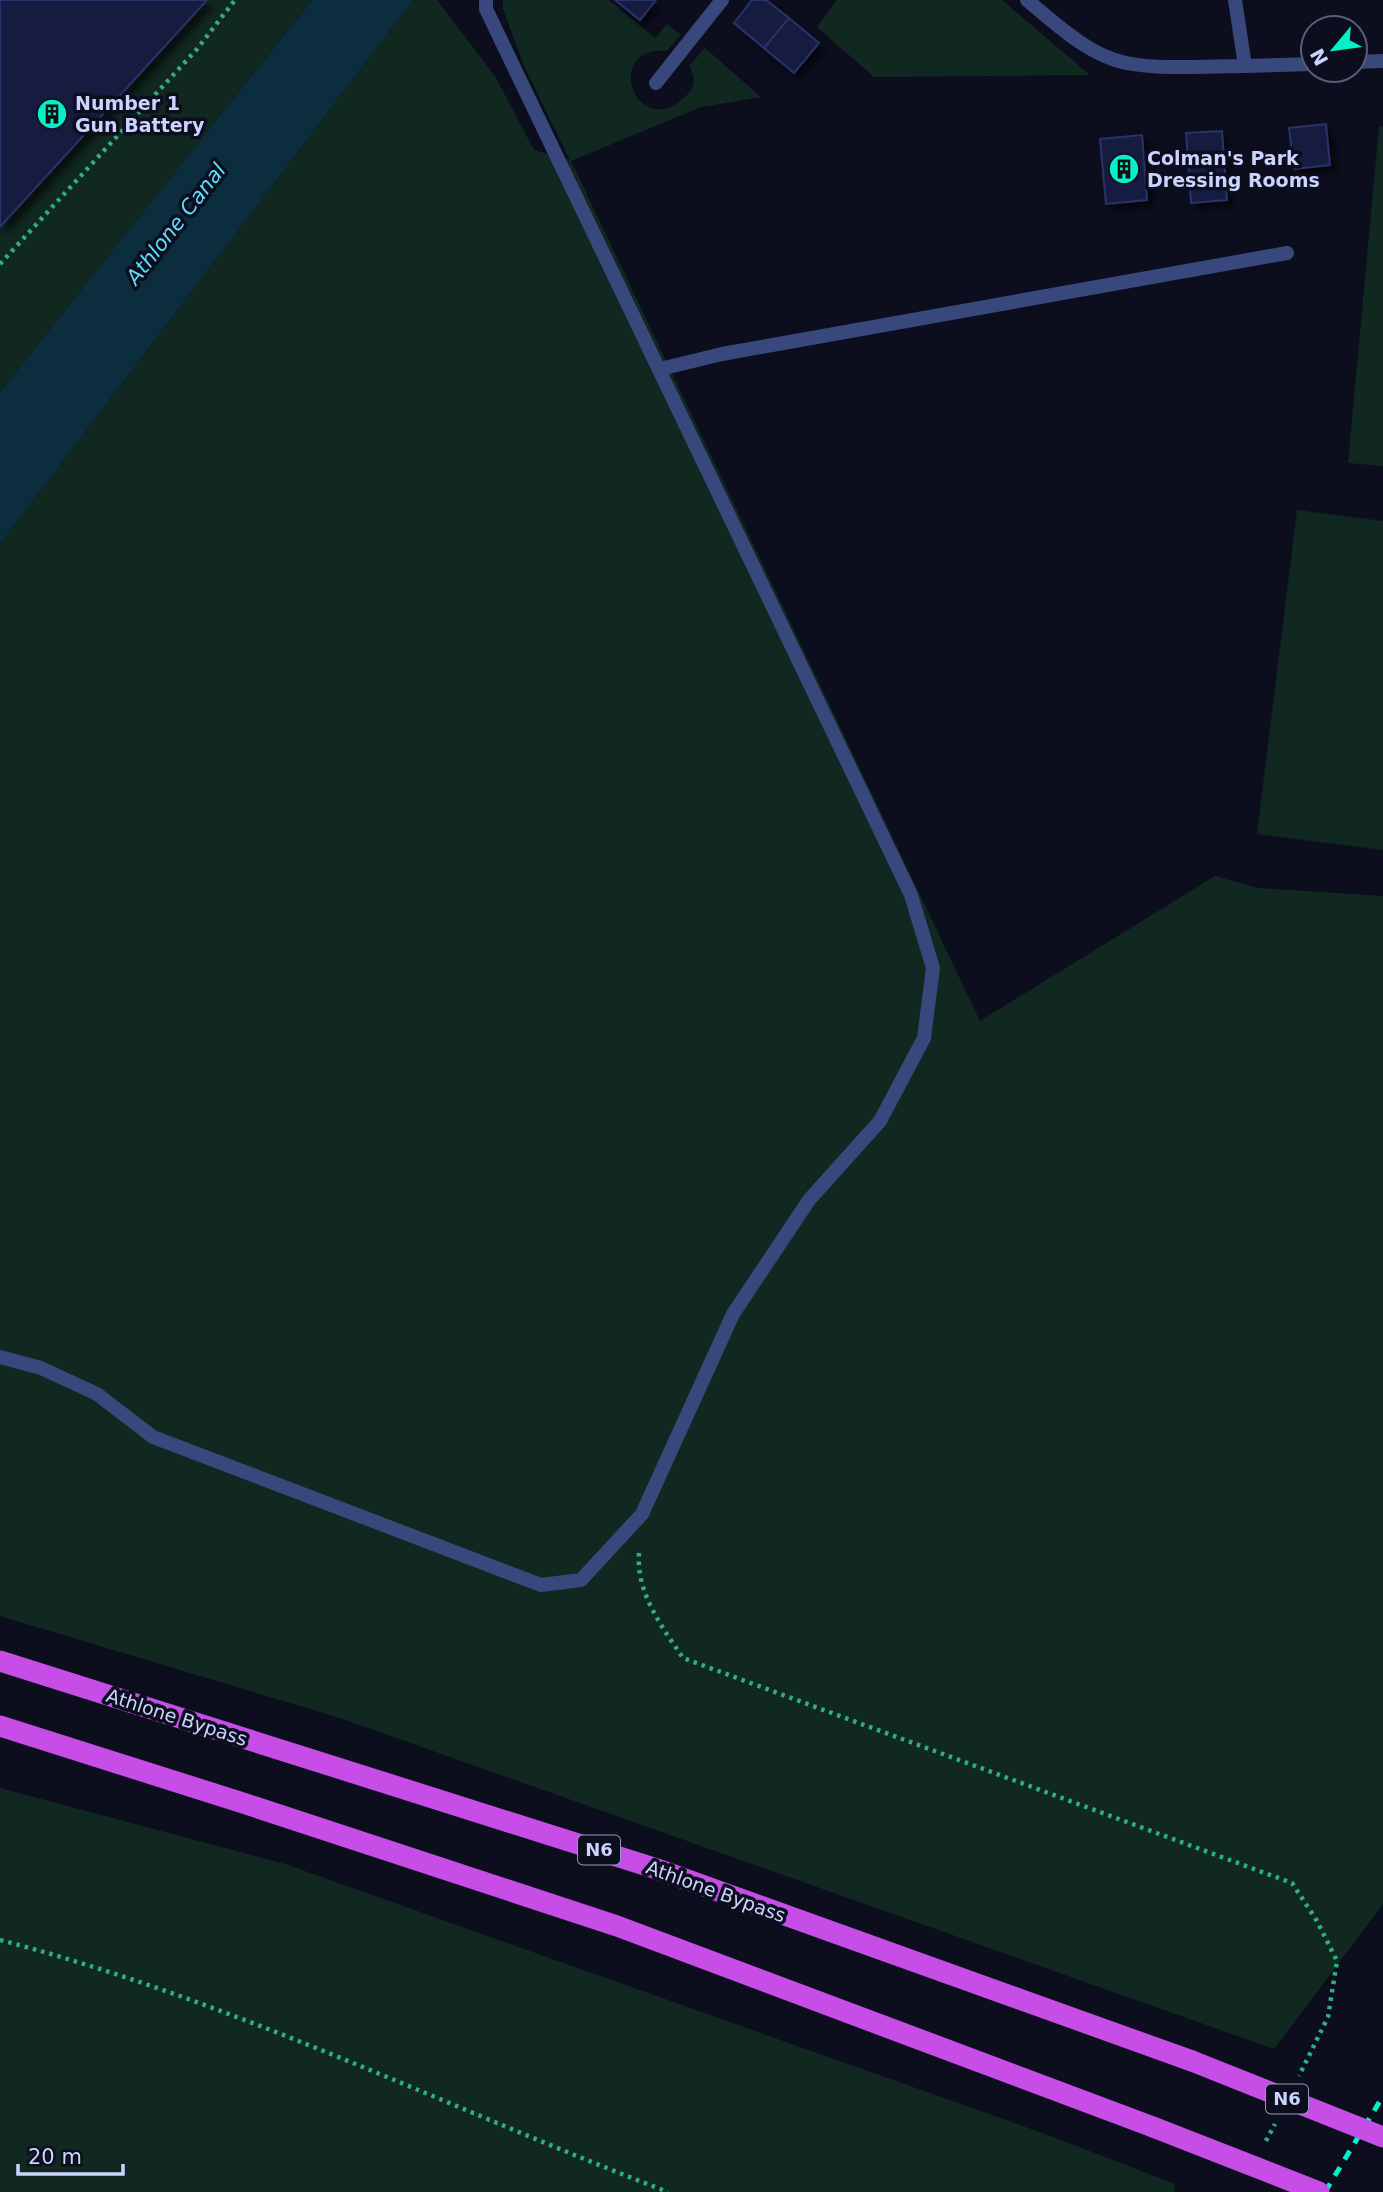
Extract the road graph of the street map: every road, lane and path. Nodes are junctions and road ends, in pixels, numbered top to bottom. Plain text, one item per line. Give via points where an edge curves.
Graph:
1 (235, 0) edge
2 (486, 0) edge
3 (722, 0) edge
4 (1027, 0) edge
5 (1235, 0) edge
6 (1299, 64) edge
7 (1245, 66) junction
8 (656, 83) dead end
9 (1287, 253) dead end
10 (0, 264) edge
11 (660, 369) junction
12 (0, 1357) edge
13 (642, 1514) junction
14 (0, 1661) edge
15 (0, 1726) edge
16 (0, 1940) edge
17 (1297, 2080) dead end
18 (1278, 2117) dead end
19 (1383, 2137) edge
20 (1266, 2142) dead end
21 (668, 2192) edge
22 (1319, 2192) edge

1 - 10 path via 197,48
2 - 11 street via 512,65
3 - 8 street
4 - 7 street via 1070,35 1126,63
5 - 7 street
6 - 7 street
9 - 11 street
11 - 13 street via 911,895 933,968 924,1038 880,1121 809,1200 733,1314
12 - 13 street via 41,1368 97,1394 153,1437 541,1585 582,1580
13 - 17 path via 638,1566 651,1610 683,1658 1292,1884 1337,1961 1328,2017
14 - 19 highway, Athlone Bypass / N6, bridge via 654,1868 1192,2062
15 - 22 highway, bridge via 617,1926
16 - 21 path via 230,2014
18 - 20 path

